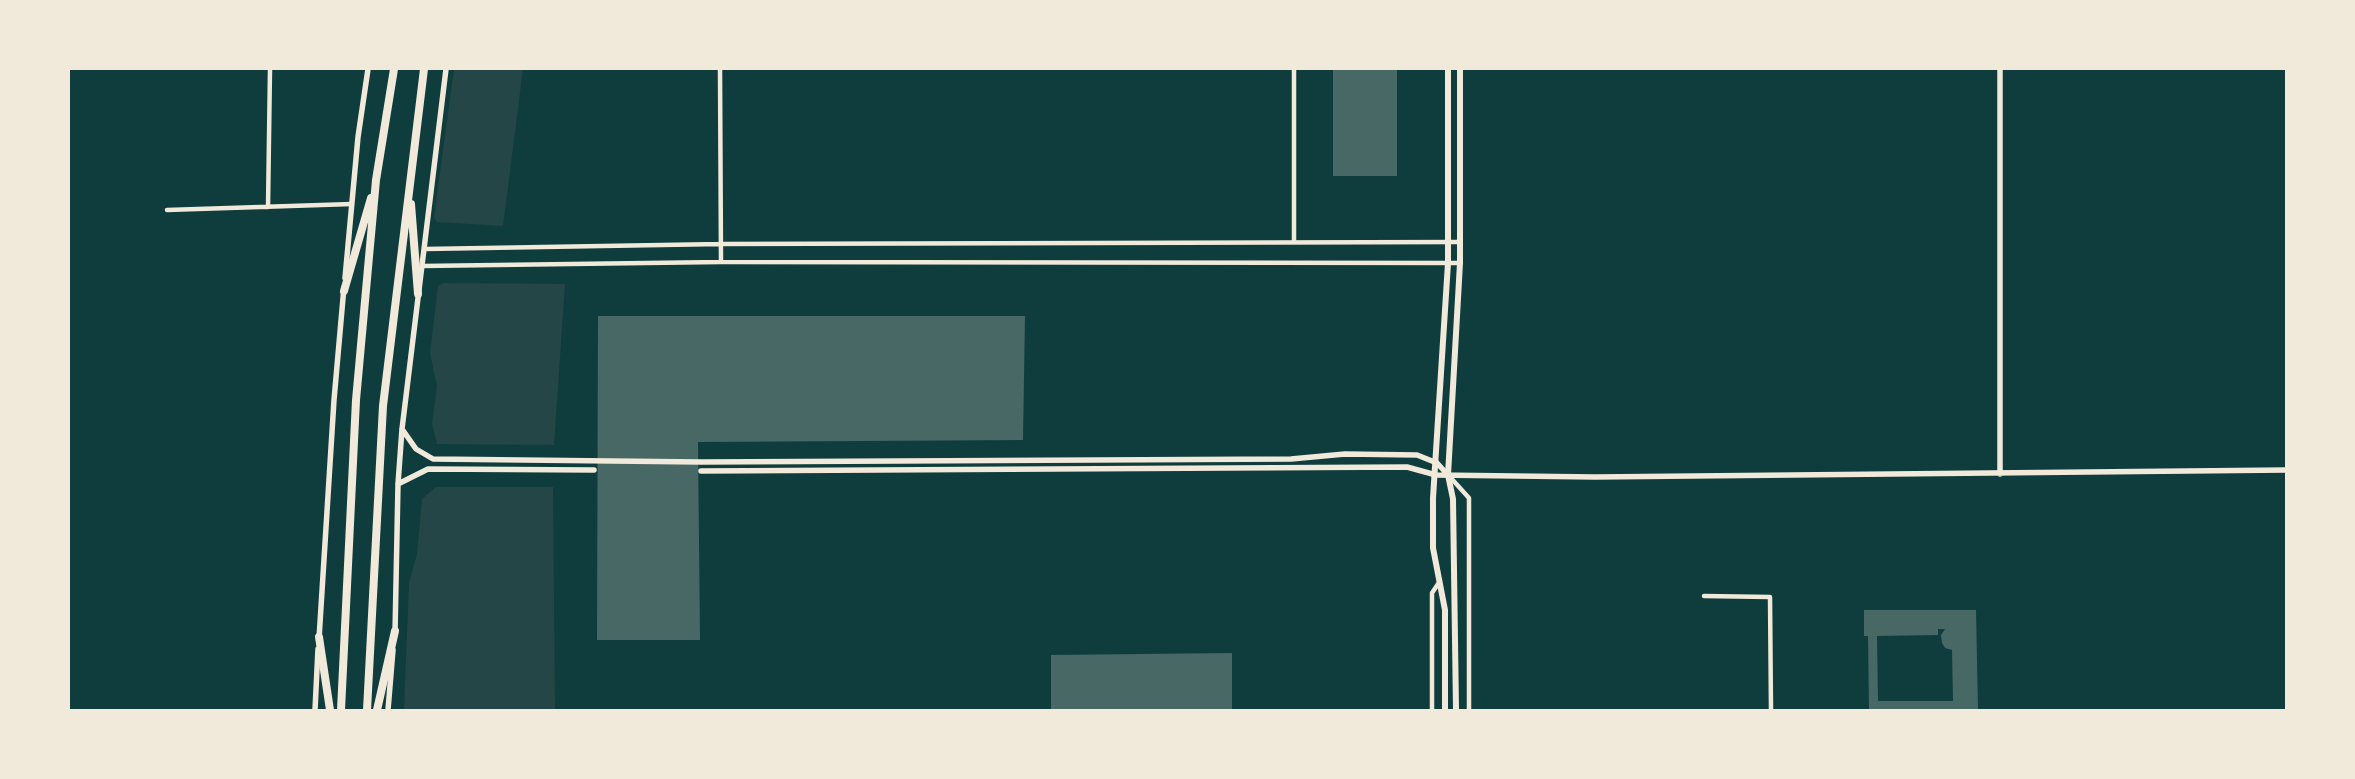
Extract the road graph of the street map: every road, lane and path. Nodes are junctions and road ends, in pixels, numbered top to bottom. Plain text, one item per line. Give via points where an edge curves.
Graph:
1 (270, 69) edge
2 (368, 69) edge
3 (394, 69) edge
4 (424, 69) edge
5 (446, 69) edge
6 (720, 69) edge
7 (1294, 69) edge
8 (1448, 69) edge
9 (1460, 69) edge
10 (2000, 69) edge
11 (376, 180) junction
12 (409, 187) junction
13 (352, 204) junction
14 (268, 207) junction
15 (166, 210) dead end
16 (1294, 241) junction
17 (1448, 242) junction
18 (1460, 242) junction
19 (721, 244) junction
20 (425, 249) junction
21 (721, 262) junction
22 (1448, 263) junction
23 (1460, 264) junction
24 (422, 266) junction
25 (344, 291) junction
26 (418, 294) junction
27 (402, 429) junction
28 (1437, 463) junction
29 (594, 470) dead end
30 (2286, 470) edge
31 (701, 471) dead end
32 (2000, 474) junction
33 (1436, 475) junction
34 (1448, 475) junction
35 (398, 484) junction
36 (1440, 581) junction
37 (1704, 596) dead end
38 (395, 631) junction
39 (319, 637) junction
40 (315, 710) edge
41 (330, 710) edge
42 (341, 710) edge
43 (367, 710) edge
44 (376, 710) edge
45 (388, 710) edge
46 (1432, 710) edge
47 (1445, 710) edge
48 (1456, 710) edge
49 (1469, 710) edge
50 (1771, 710) edge

1 - 14 street
2 - 13 street
3 - 11 highway
4 - 12 highway
5 - 20 street
6 - 19 street
7 - 16 street
8 - 17 main road
9 - 18 main road
10 - 32 street
11 - 25 highway
11 - 42 highway via 356,400
12 - 26 highway
12 - 43 highway via 383,406
13 - 14 street
13 - 25 street
14 - 15 street
16 - 17 street
16 - 19 street
17 - 18 street
17 - 22 main road
18 - 23 main road
19 - 20 street
19 - 21 street
20 - 24 street
21 - 22 street
21 - 24 street
22 - 23 street
22 - 28 main road
23 - 34 main road
24 - 26 street
25 - 39 street
26 - 27 street
27 - 28 street via 416,450 433,459 701,462 1291,459 1345,454 1417,454
27 - 35 street
28 - 33 main road
28 - 34 street
29 - 35 street via 428,469
30 - 32 street
31 - 33 street via 1408,467
32 - 34 street
33 - 34 street
33 - 36 main road via 1433,548
34 - 48 main road via 1454,498
34 - 49 street via 1469,498
35 - 38 street
36 - 46 street via 1432,593
36 - 47 main road via 1445,610
37 - 50 street via 1770,597
38 - 44 highway
38 - 45 street
39 - 40 street
39 - 41 highway

